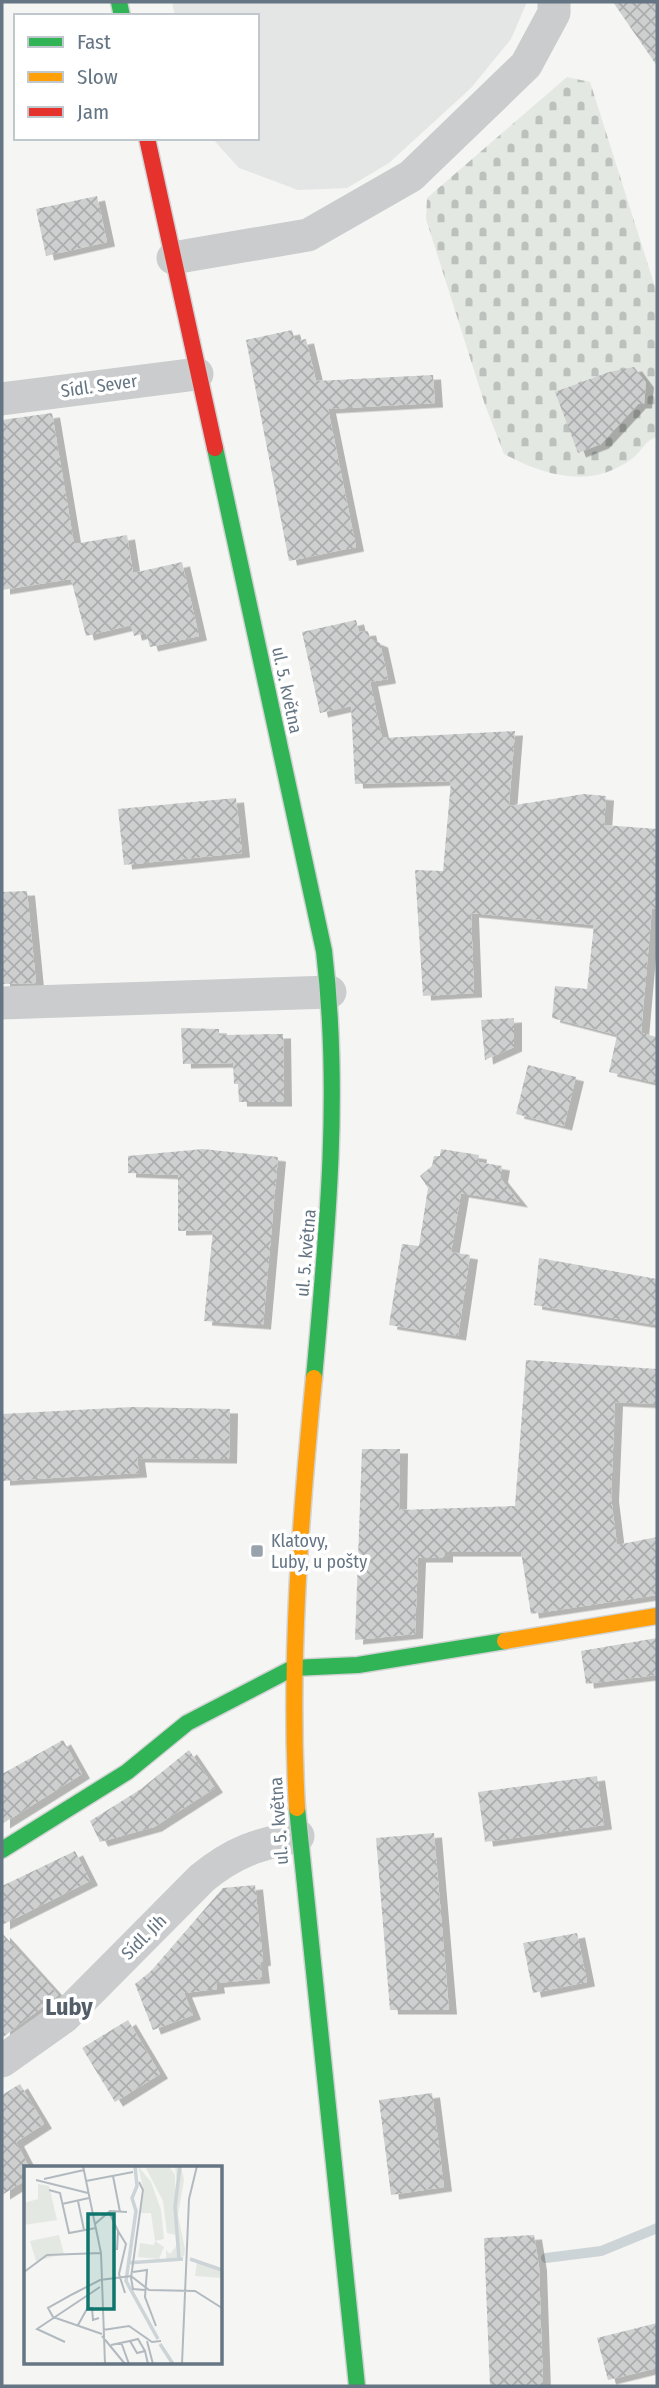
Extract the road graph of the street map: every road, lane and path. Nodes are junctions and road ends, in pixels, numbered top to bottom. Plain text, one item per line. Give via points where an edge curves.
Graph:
1 (554, 2) edge
2 (147, 140) edge
3 (173, 258) junction
4 (197, 374) junction
5 (2, 399) edge
6 (330, 992) junction
7 (2, 1003) edge
8 (657, 1616) edge
9 (293, 1668) junction
10 (298, 1836) junction
11 (2, 1850) edge
12 (2, 2061) edge
13 (357, 2386) edge

1 - 3 street via 554,13 527,65 411,176 308,235
2 - 3 street, ul. 5. května
3 - 4 street, ul. 5. května
4 - 5 street, Sídl. Sever
4 - 6 street, ul. 5. května
6 - 7 street
6 - 9 street, ul. 5. května via 336,1125 301,1518
8 - 9 street via 358,1665
9 - 10 street, ul. 5. května
9 - 11 street via 187,1723 127,1772
10 - 12 street, Sídl. Jih via 253,1846 226,1859 64,2017
10 - 13 street, ul. 5. května

